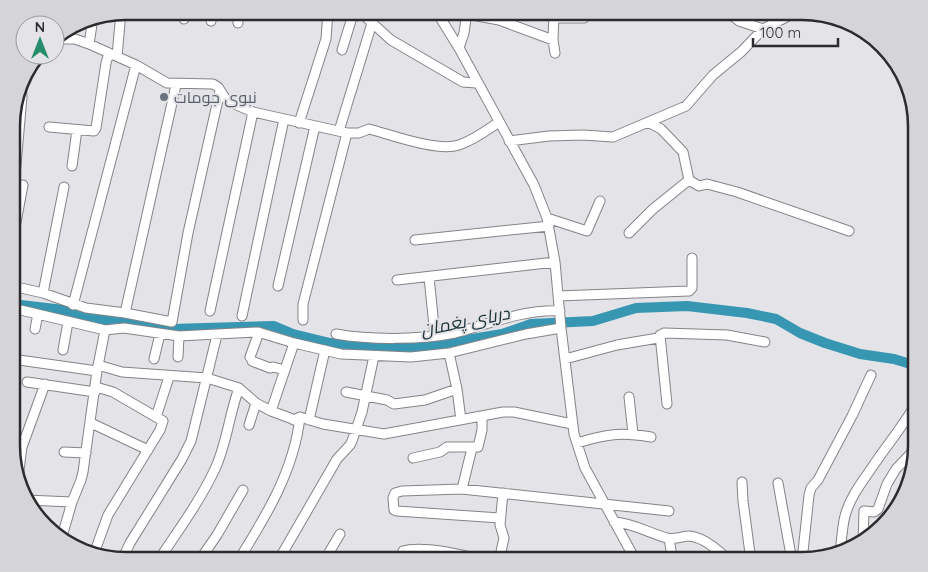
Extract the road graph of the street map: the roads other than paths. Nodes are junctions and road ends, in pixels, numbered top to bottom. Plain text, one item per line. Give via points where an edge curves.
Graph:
1 (238, 20) edge
2 (327, 20) edge
3 (351, 20) edge
4 (369, 20) edge
5 (442, 20) edge
6 (466, 20) edge
7 (499, 20) edge
8 (554, 20) edge
9 (738, 20) edge
10 (780, 20) edge
11 (119, 21) edge
12 (238, 23) dead end
13 (372, 23) junction
14 (92, 26) edge
15 (763, 29) junction
16 (66, 39) edge
17 (553, 40) junction
18 (89, 44) junction
19 (459, 48) junction
20 (342, 50) dead end
21 (555, 53) dead end
22 (113, 54) junction
23 (136, 65) junction
24 (476, 83) junction
25 (176, 84) junction
26 (220, 91) junction
27 (253, 112) junction
28 (284, 119) junction
29 (299, 122) junction
30 (499, 122) junction
31 (648, 122) junction
32 (315, 126) junction
33 (49, 127) dead end
34 (77, 130) junction
35 (343, 132) junction
36 (510, 141) junction
37 (72, 166) dead end
38 (689, 180) junction
39 (23, 184) dead end
40 (64, 187) dead end
41 (20, 200) edge
42 (600, 201) dead end
43 (548, 222) junction
44 (849, 231) dead end
45 (629, 233) dead end
46 (414, 240) dead end
47 (692, 258) dead end
48 (555, 262) junction
49 (429, 277) junction
50 (397, 280) dead end
51 (278, 286) dead end
52 (20, 288) edge
53 (43, 293) junction
54 (558, 296) junction
55 (73, 305) junction
56 (210, 311) dead end
57 (20, 312) edge
58 (125, 312) junction
59 (38, 314) junction
60 (560, 314) junction
61 (242, 316) dead end
62 (303, 320) dead end
63 (68, 322) junction
64 (561, 328) junction
65 (35, 329) dead end
66 (105, 330) junction
67 (258, 332) junction
68 (160, 334) junction
69 (336, 334) dead end
70 (217, 335) junction
71 (660, 335) junction
72 (179, 336) junction
73 (435, 336) junction
74 (765, 342) dead end
75 (294, 343) junction
76 (63, 350) dead end
77 (325, 350) junction
78 (449, 353) junction
79 (374, 356) junction
80 (178, 357) dead end
81 (154, 359) dead end
82 (565, 359) junction
83 (20, 360) edge
84 (98, 368) junction
85 (285, 370) junction
86 (871, 375) dead end
87 (169, 376) junction
88 (207, 378) junction
89 (27, 382) dead end
90 (44, 384) junction
91 (239, 388) junction
92 (457, 389) junction
93 (95, 390) junction
94 (346, 392) dead end
95 (366, 396) junction
96 (629, 397) dead end
97 (256, 403) junction
98 (667, 404) dead end
99 (271, 411) junction
100 (482, 416) junction
101 (156, 417) junction
102 (908, 417) edge
103 (304, 419) junction
104 (461, 420) junction
105 (91, 423) junction
106 (572, 424) junction
107 (249, 425) dead end
108 (356, 430) junction
109 (633, 434) junction
110 (651, 437) dead end
111 (577, 443) junction
112 (472, 448) junction
113 (148, 450) junction
114 (64, 452) dead end
115 (86, 453) junction
116 (21, 456) edge
117 (907, 456) edge
118 (412, 458) dead end
119 (742, 482) dead end
120 (778, 483) dead end
121 (462, 489) junction
122 (243, 490) dead end
123 (503, 493) junction
124 (35, 500) edge
125 (72, 502) junction
126 (606, 505) junction
127 (670, 511) dead end
128 (500, 518) junction
129 (614, 522) junction
130 (64, 531) edge
131 (863, 532) edge
132 (340, 534) dead end
133 (669, 539) junction
134 (841, 544) edge
135 (96, 547) edge
136 (403, 551) dead end
137 (126, 552) edge
138 (164, 552) edge
139 (205, 552) edge
140 (243, 552) edge
141 (283, 552) edge
142 (329, 552) edge
143 (434, 552) edge
144 (501, 552) edge
145 (631, 552) edge
146 (671, 552) edge
147 (720, 552) edge
148 (750, 552) edge
149 (791, 552) edge
150 (803, 552) edge

1 - 12 street
2 - 29 street via 326,39
3 - 20 street
4 - 13 street
5 - 19 street
6 - 19 street
7 - 17 street
8 - 17 street
9 - 15 street
10 - 15 street
11 - 22 street
13 - 24 street via 391,40 463,82
13 - 35 street
14 - 18 street
15 - 31 street via 713,75 686,106
16 - 18 street
17 - 21 street
18 - 22 street
19 - 24 street
22 - 23 street
22 - 34 street via 106,63 96,128 94,131
23 - 25 street via 167,83
23 - 55 street
24 - 30 street
25 - 26 street via 213,84
25 - 58 street
26 - 27 street via 232,103
26 - 58 street via 172,322
27 - 28 street
27 - 56 street
28 - 29 street
28 - 61 street
29 - 32 street
30 - 35 street via 458,146 438,147 369,129 359,133
30 - 36 street
31 - 36 street via 613,137 549,136
31 - 38 street via 661,129 683,152
32 - 35 street
32 - 51 street
33 - 34 street
34 - 37 street
35 - 62 street via 303,304
36 - 43 street via 534,185
38 - 44 street via 698,186 707,184 737,192
38 - 45 street
39 - 41 street
40 - 53 street
42 - 43 street via 587,230
43 - 46 street
43 - 48 street
47 - 54 street via 692,288 689,291
48 - 49 street
48 - 54 street
49 - 50 street
49 - 73 street
52 - 53 street
53 - 55 street
54 - 60 street
55 - 58 street
57 - 59 street
59 - 63 street
59 - 65 street
60 - 64 street
60 - 73 street via 536,311
63 - 66 street
63 - 76 street
64 - 78 street
64 - 82 street
66 - 68 street via 124,328
66 - 84 street
67 - 70 street
67 - 75 street
67 - 85 street via 251,359 270,368
68 - 72 street
68 - 81 street
69 - 73 street
70 - 72 street
70 - 88 street
71 - 74 street via 727,336
71 - 82 street
71 - 98 street
72 - 80 street
75 - 77 street
75 - 85 street
77 - 79 street
77 - 103 street
78 - 79 street
78 - 92 street
79 - 95 street
82 - 106 street
83 - 84 street
84 - 87 street
84 - 93 street
85 - 99 street
86 - 150 street via 811,488
87 - 88 street
87 - 101 street
88 - 91 street
88 - 137 street via 191,441
89 - 90 street
90 - 93 street
90 - 116 street
91 - 97 street
91 - 138 street via 227,438 215,470
92 - 95 street via 425,400 394,404
92 - 104 street
93 - 101 street via 113,392
93 - 105 street
94 - 95 street
95 - 108 street
96 - 109 street
97 - 99 street
97 - 107 street
99 - 103 street via 294,420
100 - 104 street
100 - 106 street via 514,412
100 - 112 street via 480,442 478,447
101 - 113 street via 163,421
102 - 134 street via 859,484 844,518
103 - 108 street
103 - 140 street via 273,503
104 - 108 street via 384,434
105 - 113 street
105 - 115 street
106 - 111 street
108 - 141 street via 350,445 337,459
109 - 110 street
109 - 111 street via 610,434
111 - 126 street via 585,468
112 - 118 street via 447,447 440,452
112 - 121 street
113 - 135 street via 108,515
114 - 115 street
115 - 125 street via 81,480
117 - 131 street via 887,484 878,509 864,511
119 - 148 street
120 - 149 street
121 - 123 street
121 - 128 street via 395,493 394,510
122 - 139 street
123 - 126 street
123 - 128 street
124 - 125 street
125 - 130 street
126 - 127 street
126 - 129 street
128 - 144 street via 504,538
129 - 133 street via 625,522
129 - 145 street
132 - 142 street
133 - 146 street
133 - 147 street via 689,536
136 - 143 street

